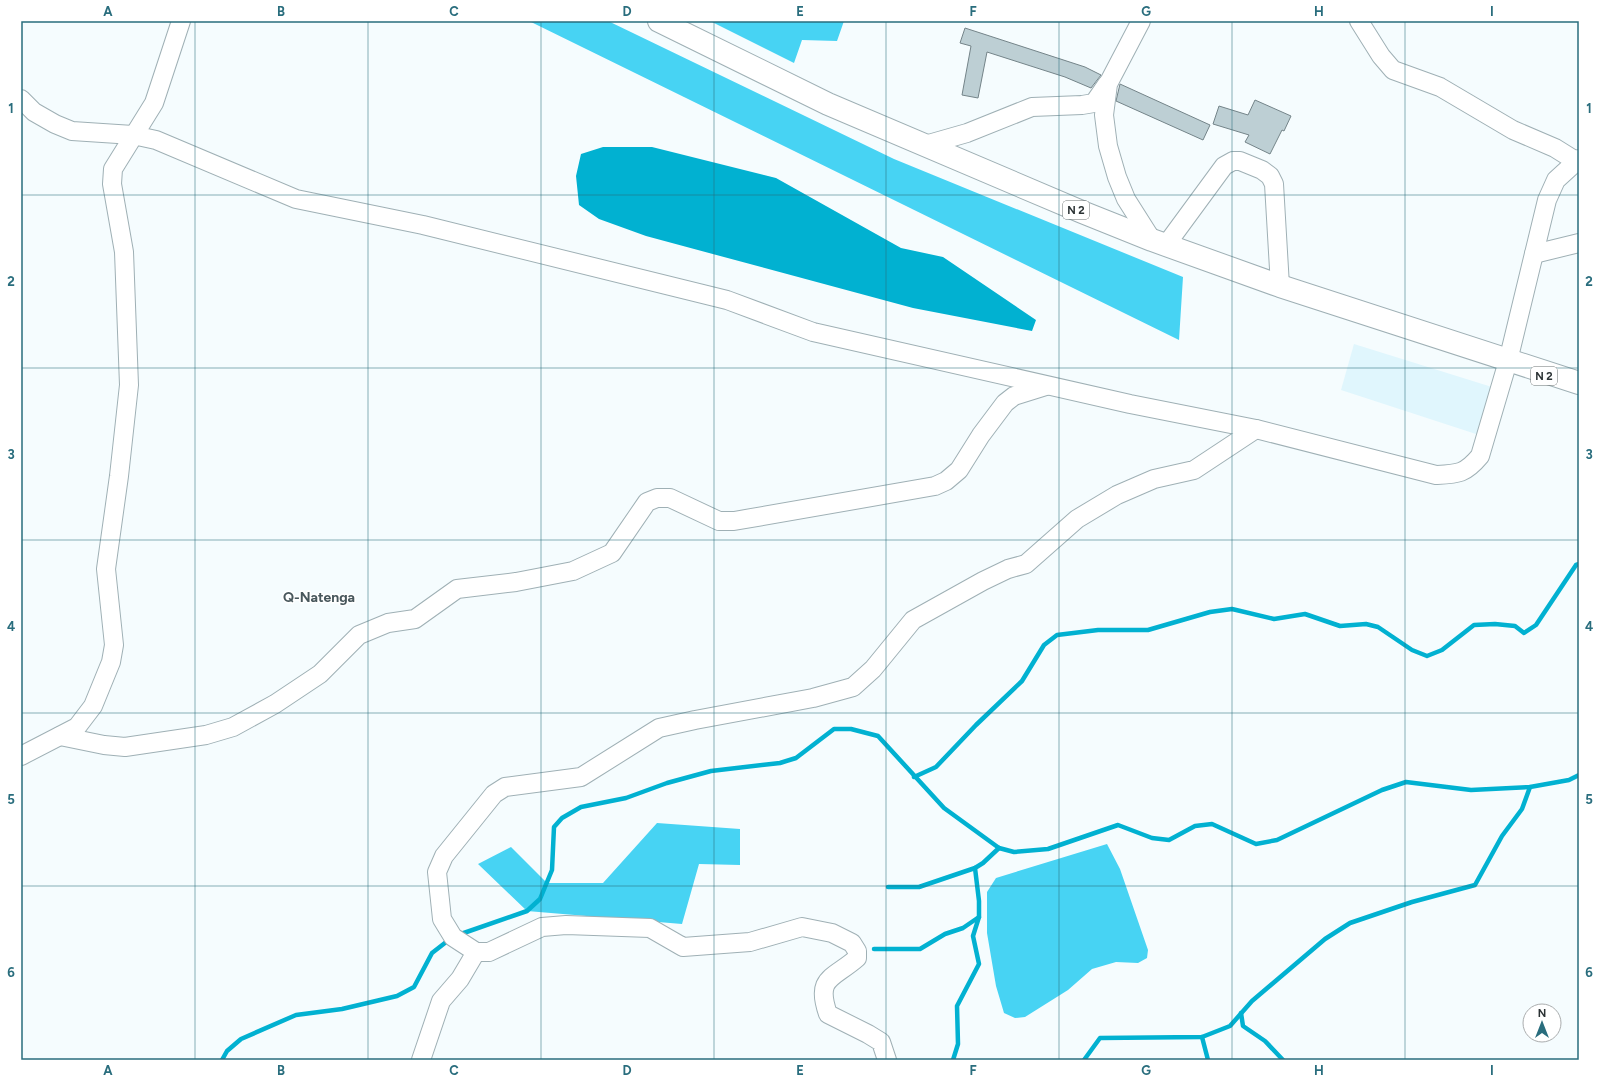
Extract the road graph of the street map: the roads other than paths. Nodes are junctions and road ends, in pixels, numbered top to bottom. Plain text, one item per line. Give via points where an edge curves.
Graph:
1 (181, 21) edge
2 (659, 21) edge
3 (1141, 21) edge
4 (1359, 21) edge
5 (1108, 84) junction
6 (21, 99) edge
7 (133, 135) junction
8 (925, 145) junction
9 (1578, 161) edge
10 (1159, 243) junction
11 (1579, 243) edge
12 (1534, 254) junction
13 (1280, 286) junction
14 (1508, 361) junction
15 (1579, 383) edge
16 (1048, 386) junction
17 (1579, 390) edge
18 (1256, 429) junction
19 (60, 736) junction
20 (21, 756) edge
21 (476, 952) junction
22 (421, 1060) edge
23 (887, 1060) edge

1 - 7 street via 154,103
2 - 8 main road, N 2 via 828,104
3 - 5 street
4 - 9 street via 1381,56 1394,70 1440,87 1513,130
5 - 8 street via 1094,103 1032,107 966,133
5 - 10 street via 1104,115 1108,146 1117,177 1126,199
6 - 7 street via 34,112 72,132
7 - 16 street via 156,140 296,198 423,225 727,300 813,332
7 - 19 street via 113,169 112,184 124,252 130,385 106,569 114,645 111,662 93,706 77,727
8 - 10 main road, N 2
9 - 12 street via 1556,180 1547,200
10 - 13 main road, N 2
10 - 13 street via 1224,166 1233,161 1240,161 1262,170 1270,176 1274,184
11 - 12 street
12 - 14 street
13 - 14 main road, N 2
14 - 15 main road, N 2
14 - 17 main road, N 2
14 - 18 street via 1480,456 1470,468 1455,475 1436,475
16 - 18 street
16 - 19 street via 1014,396 1005,403 960,470 935,486 734,521 719,521 670,498 657,498 647,502 612,553 573,571 457,590 415,619 388,623 359,635 320,674 275,704 233,727 206,735 126,747
18 - 21 street via 1194,470 1154,479 1117,495 1077,519 1026,564 983,580 914,620 853,688 659,728 581,776 505,787 494,794 444,856 437,872 442,918 453,937
19 - 20 street
21 - 22 street via 460,979 441,1001
21 - 23 street via 489,952 542,928 566,925 650,928 683,947 750,942 802,927 832,933 852,943 857,951 857,958 829,977 823,989 828,1014 881,1042

